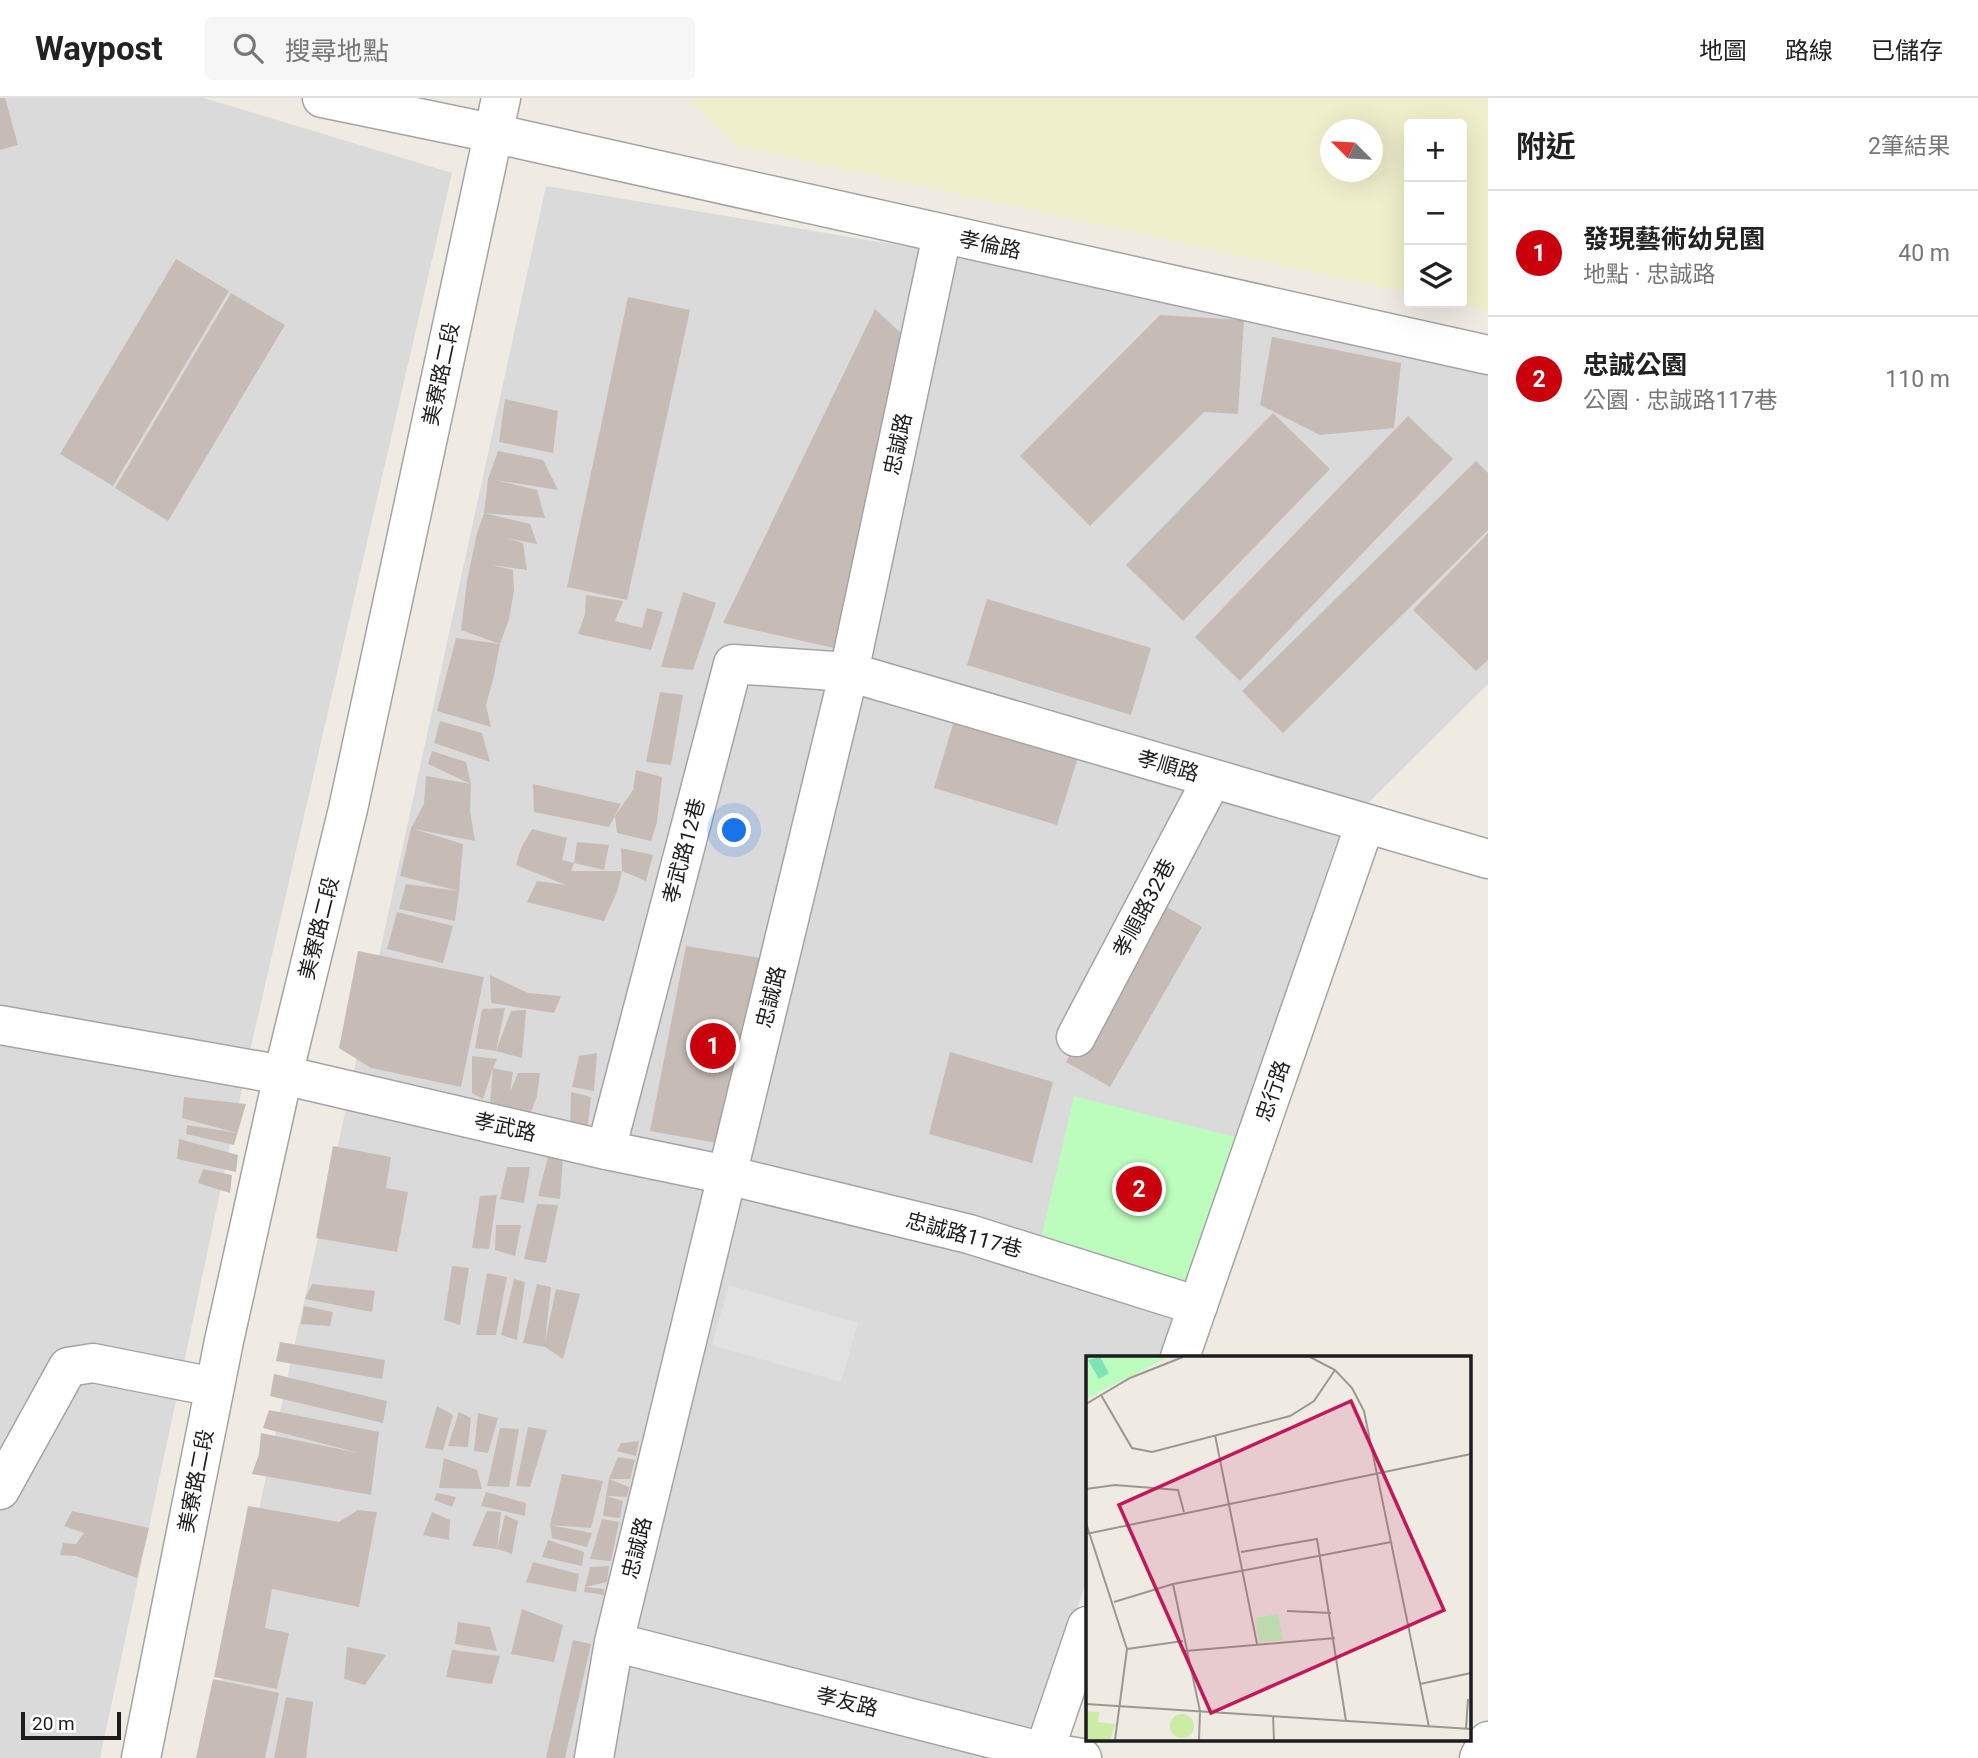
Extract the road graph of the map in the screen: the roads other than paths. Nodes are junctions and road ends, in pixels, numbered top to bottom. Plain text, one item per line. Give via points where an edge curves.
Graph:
1 (322, 98) edge
2 (496, 116) edge
3 (942, 235) junction
4 (1488, 355) edge
5 (849, 672) junction
6 (1212, 779) junction
7 (1365, 824) junction
8 (1488, 859) edge
9 (0, 1025) edge
10 (1076, 1037) dead end
11 (283, 1075) junction
12 (606, 1150) junction
13 (727, 1175) junction
14 (1198, 1306) junction
15 (1180, 1356) edge
16 (214, 1387) junction
17 (0, 1490) edge
18 (1086, 1629) edge
19 (614, 1642) junction
20 (1488, 1741) edge
21 (982, 1747) edge
22 (1044, 1752) junction
23 (141, 1758) edge
24 (594, 1758) edge
25 (1082, 1758) edge
26 (1479, 1758) edge

1 - 2 street, 孝倫路
2 - 3 street, 孝倫路
2 - 11 street, 美寮路二段 via 348,809
3 - 4 street, 孝倫路
3 - 5 street, 忠誠路
5 - 6 street, 孝順路
5 - 12 street, 孝武路12巷 via 733,664
5 - 13 street, 忠誠路
6 - 7 street, 孝順路
6 - 10 street, 孝順路32巷
7 - 8 street, 孝順路
7 - 14 street, 忠行路
9 - 11 street, 孝武路
11 - 12 street, 孝武路
11 - 16 street, 美寮路二段
12 - 13 street, 孝武路
13 - 14 street, 忠誠路117巷 via 969,1234
13 - 19 street, 忠誠路
14 - 15 street, 忠行路
16 - 17 street via 93,1363 68,1367
16 - 23 street, 美寮路二段
18 - 22 street
19 - 21 street, 孝友路
19 - 24 street, 忠誠路
20 - 26 street
21 - 22 street, 孝友路
22 - 25 street, 孝友路

